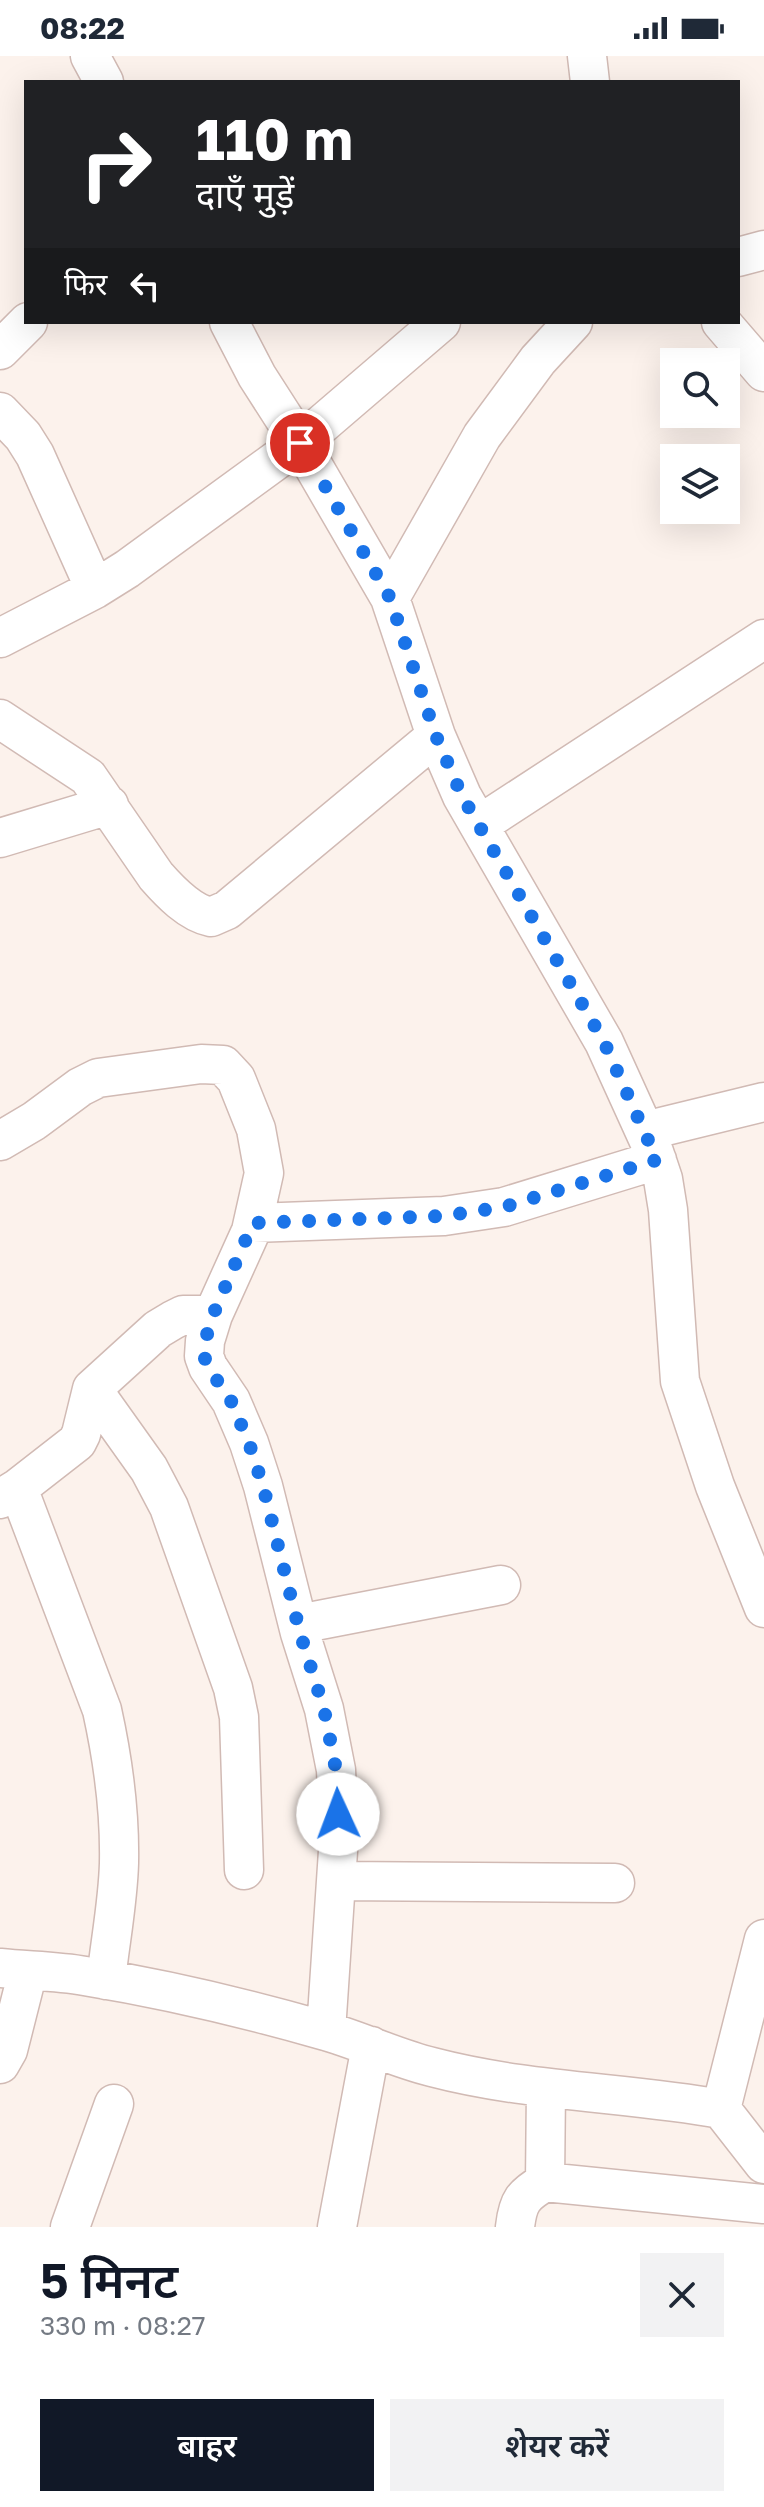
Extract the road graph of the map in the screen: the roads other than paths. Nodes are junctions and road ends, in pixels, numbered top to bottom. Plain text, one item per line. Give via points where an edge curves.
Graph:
1 (90, 56) edge
2 (587, 56) edge
3 (103, 80) edge
4 (590, 80) edge
5 (764, 250) edge
6 (740, 256) edge
7 (26, 324) edge
8 (230, 324) edge
9 (439, 324) edge
10 (571, 324) edge
11 (723, 324) edge
12 (0, 350) edge
13 (764, 372) edge
14 (0, 412) edge
15 (300, 443) junction
16 (95, 589) junction
17 (390, 598) junction
18 (0, 638) edge
19 (764, 639) edge
20 (0, 719) edge
21 (436, 736) junction
22 (109, 805) junction
23 (479, 825) junction
24 (0, 838) edge
25 (764, 1102) edge
26 (0, 1141) edge
27 (651, 1145) junction
28 (253, 1223) junction
29 (213, 1315) junction
30 (92, 1389) junction
31 (9, 1494) edge
32 (501, 1585) dead end
33 (764, 1608) edge
34 (299, 1624) junction
35 (244, 1870) dead end
36 (337, 1881) junction
37 (615, 1883) dead end
38 (764, 1939) edge
39 (14, 1970) edge
40 (106, 1980) junction
41 (326, 2031) junction
42 (371, 2046) junction
43 (0, 2064) edge
44 (546, 2088) junction
45 (114, 2104) dead end
46 (721, 2109) junction
47 (764, 2164) edge
48 (545, 2182) junction
49 (764, 2204) edge
50 (70, 2227) edge
51 (337, 2227) edge
52 (515, 2227) edge

1 - 3 street
2 - 4 street
5 - 6 street
7 - 12 street
8 - 15 street
9 - 15 street
10 - 17 street via 482,436
11 - 13 street
14 - 16 street via 35,455
15 - 16 street
15 - 17 street
16 - 18 street
17 - 21 street
19 - 23 street
20 - 22 street via 75,766
21 - 22 street via 227,910 211,917 169,890
21 - 23 street
22 - 24 street
23 - 27 street via 604,1042
25 - 27 street
26 - 28 street via 98,1078 223,1065 236,1079 260,1148 264,1173
27 - 28 street via 504,1207 444,1216
27 - 33 street via 668,1210 680,1381
28 - 29 street
29 - 30 street via 183,1315 158,1329
29 - 34 street via 204,1356 249,1443
30 - 31 street via 77,1442
30 - 35 street via 149,1469 169,1507 233,1688 239,1717
31 - 40 street via 102,1710 110,1747 119,1866
32 - 34 street
34 - 36 street via 336,1770
36 - 37 street
36 - 41 street
38 - 46 street
39 - 40 street
39 - 43 street via 8,2050
40 - 41 street
41 - 42 street
42 - 44 street via 430,2067
42 - 51 street
44 - 46 street
44 - 48 street
45 - 50 street
46 - 47 street
48 - 49 street
48 - 52 street via 526,2193

